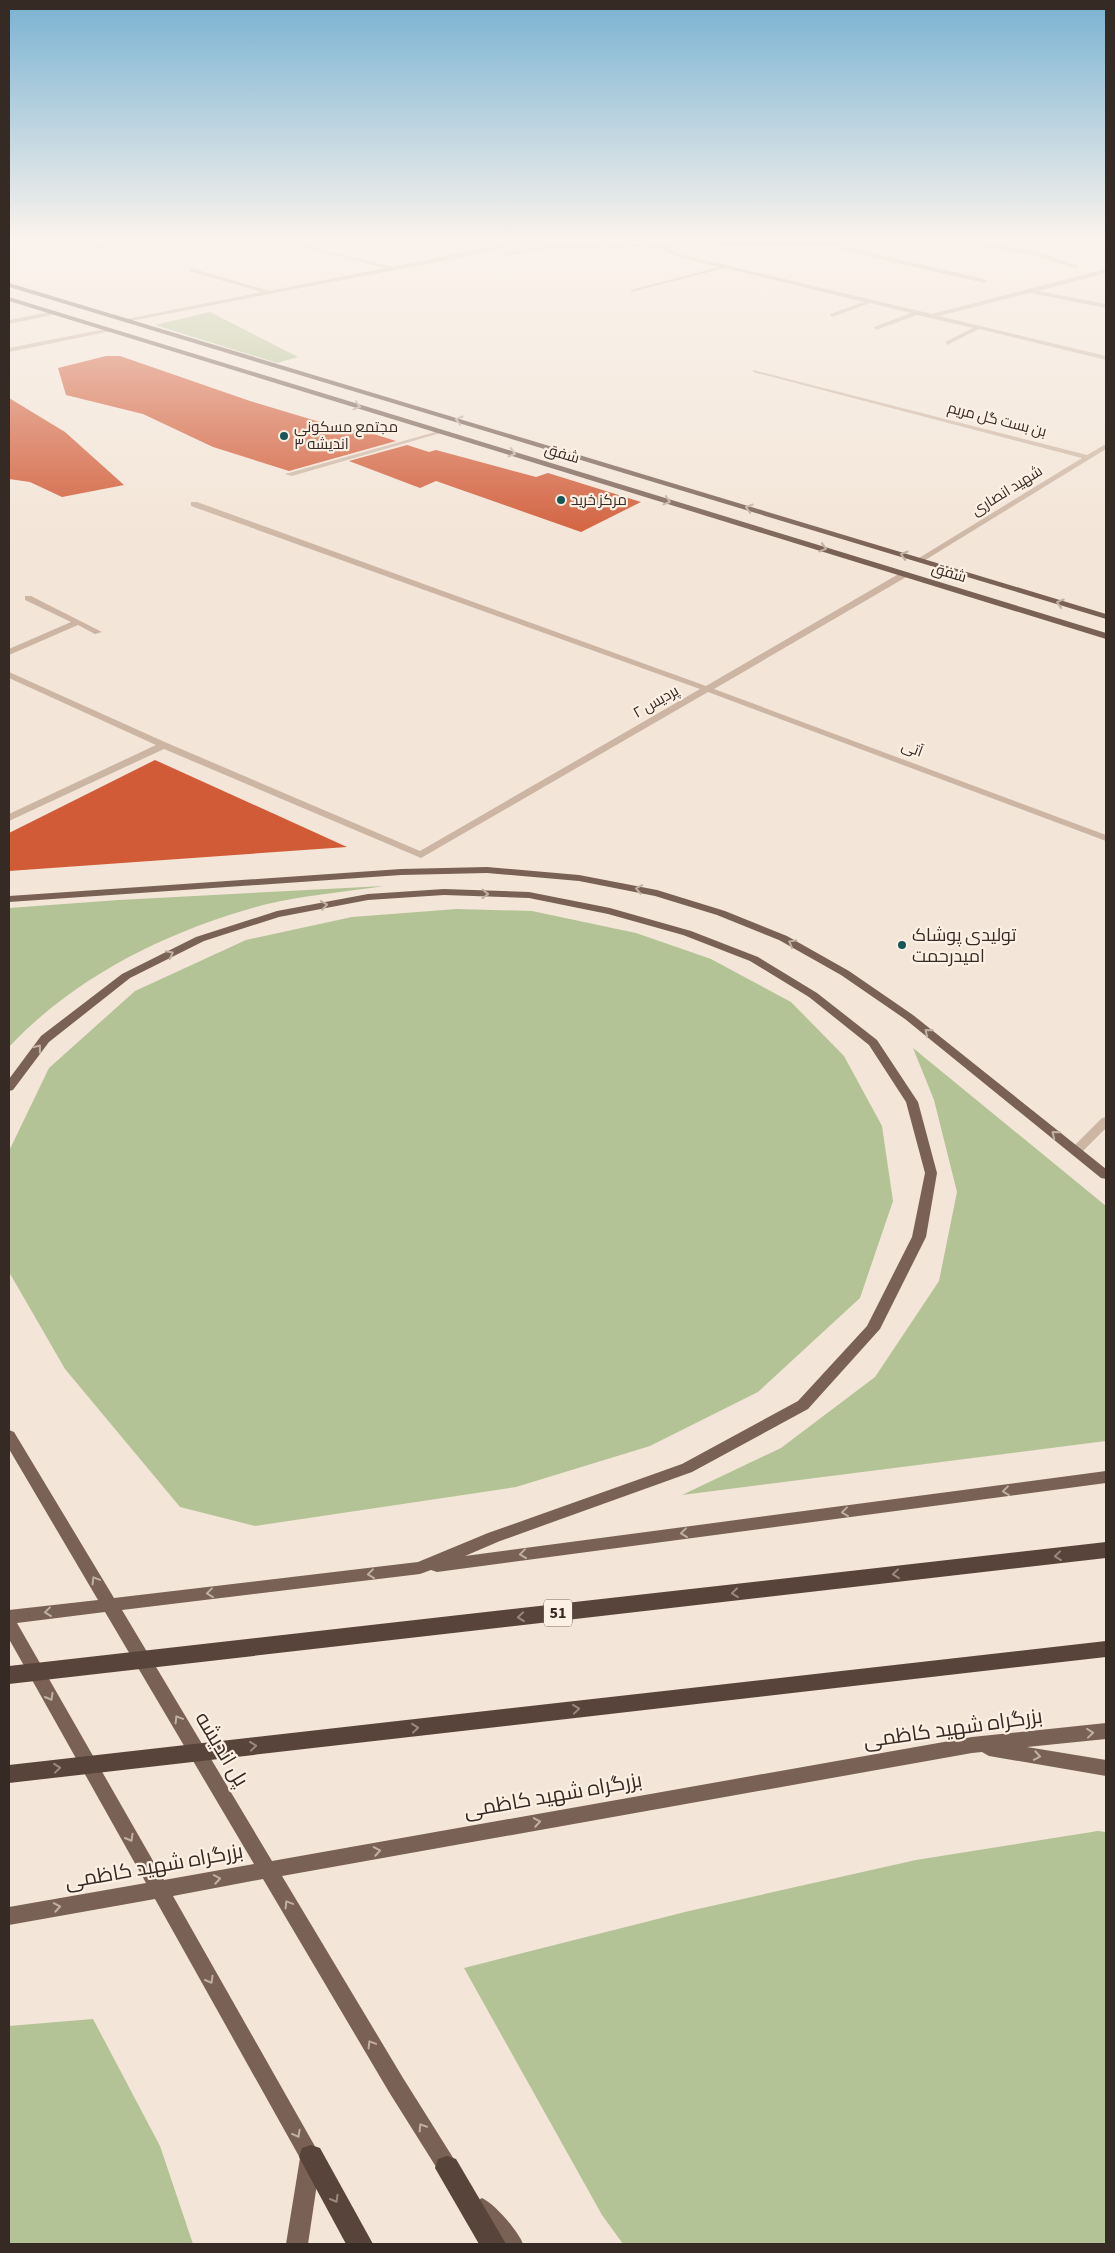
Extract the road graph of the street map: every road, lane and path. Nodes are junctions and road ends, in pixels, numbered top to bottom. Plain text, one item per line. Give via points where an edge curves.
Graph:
1 (49, 342) edge
2 (149, 342) edge
3 (200, 342) edge
4 (1038, 342) edge
5 (9, 350) edge
6 (1106, 358) edge
7 (755, 371) dead end
8 (441, 432) junction
9 (1106, 446) edge
10 (1088, 457) junction
11 (288, 474) dead end
12 (194, 504) dead end
13 (922, 560) junction
14 (904, 574) junction
15 (28, 598) dead end
16 (1106, 617) edge
17 (78, 622) junction
18 (98, 632) dead end
19 (1106, 636) edge
20 (9, 652) edge
21 (9, 674) edge
22 (707, 689) junction
23 (164, 745) junction
24 (9, 818) edge
25 (1106, 838) edge
26 (9, 899) edge
27 (9, 1087) edge
28 (1106, 1121) edge
29 (1076, 1151) junction
30 (1106, 1175) edge
31 (9, 1436) edge
32 (1106, 1477) edge
33 (1106, 1484) edge
34 (1038, 1487) junction
35 (1106, 1550) edge
36 (420, 1568) junction
37 (9, 1617) edge
38 (9, 1624) edge
39 (1106, 1649) edge
40 (9, 1676) edge
41 (1106, 1731) edge
42 (972, 1745) junction
43 (1106, 1768) edge
44 (9, 1774) edge
45 (9, 1916) edge
46 (310, 2157) junction
47 (447, 2168) junction
48 (297, 2244) edge
49 (360, 2244) edge
50 (493, 2244) edge
51 (512, 2244) edge

1 - 5 street
2 -> 8 main road, شفق
13 -> 3 main road, شفق
4 - 6 street
7 - 10 street, بن بست گل مریم
8 - 11 street
8 -> 14 main road, شفق
9 - 10 street, شهید انصاری
10 - 13 street, شهید انصاری
12 - 22 street, آتی
16 -> 13 main road, شفق
14 - 19 main road, شفق
14 - 22 street, پردیس ۲
15 - 17 street
17 - 18 street
17 - 20 street
21 - 23 street
22 - 23 street, پردیس ۲ via 421,855
22 - 25 street, آتی
23 - 24 street
29 -> 26 main road via 909,1017 845,973 783,938 721,913 657,893 579,878 486,870 401,872
27 -> 36 main road via 45,1039 126,976 200,939 277,914 368,897 444,892 528,895 610,910 686,933 754,959 813,995 873,1043 912,1102 931,1173 919,1238 873,1329 803,1405 688,1468 494,1536
28 - 29 street
29 - 30 main road
47 -> 31 main road, پل اندیشه
32 - 34 main road
33 - 34 main road
34 -> 36 main road
35 -> 40 highway, 51
36 -> 37 main road
38 -> 46 main road
44 -> 39 highway
42 -> 41 main road, بزرگراه شهید کاظمی
42 -> 43 main road
45 -> 42 main road, بزرگراه شهید کاظمی
46 - 48 main road
46 -> 49 highway
47 - 50 highway
47 - 51 main road, پل اندیشه

